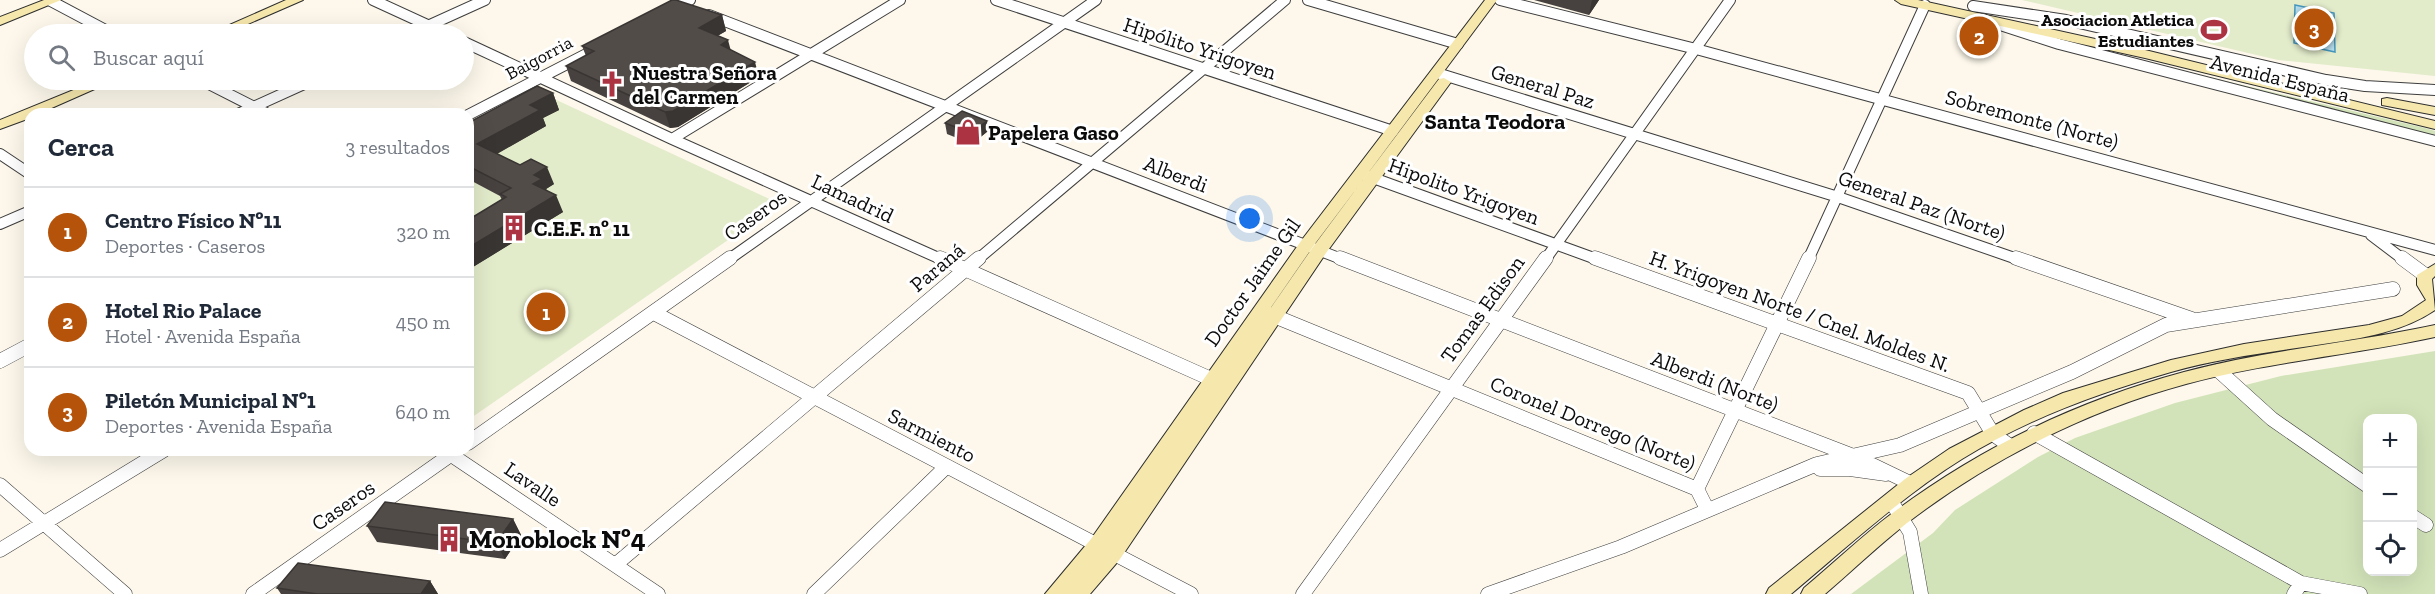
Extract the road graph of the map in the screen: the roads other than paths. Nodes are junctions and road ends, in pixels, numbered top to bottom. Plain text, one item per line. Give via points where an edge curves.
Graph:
1 (52, 0) edge
2 (297, 0) edge
3 (373, 0) edge
4 (485, 0) edge
5 (669, 0) edge
6 (900, 0) edge
7 (996, 0) edge
8 (1096, 0) edge
9 (1285, 0) edge
10 (1308, 0) edge
11 (1491, 0) edge
12 (1502, 0) edge
13 (1730, 0) edge
14 (1901, 0) edge
15 (1948, 0) edge
16 (687, 4) edge
17 (1925, 5) junction
18 (1974, 11) junction
19 (702, 13) edge
20 (661, 15) edge
21 (0, 21) edge
22 (1065, 22) junction
23 (96, 24) edge
24 (239, 24) edge
25 (425, 24) edge
26 (433, 24) edge
27 (610, 41) edge
28 (1458, 44) junction
29 (474, 47) edge
30 (1696, 49) junction
31 (810, 55) junction
32 (1205, 68) junction
33 (1443, 74) junction
34 (540, 78) junction
35 (84, 90) edge
36 (222, 90) edge
37 (291, 90) edge
38 (2435, 90) edge
39 (1881, 99) junction
40 (255, 106) junction
41 (944, 106) junction
42 (41, 108) edge
43 (251, 108) edge
44 (258, 108) edge
45 (2435, 111) edge
46 (474, 112) edge
47 (24, 115) edge
48 (0, 125) edge
49 (2435, 125) edge
50 (1393, 131) junction
51 (1638, 133) junction
52 (672, 139) junction
53 (2435, 141) edge
54 (0, 153) edge
55 (1092, 163) junction
56 (24, 170) edge
57 (1367, 175) junction
58 (1838, 197) junction
59 (812, 200) junction
60 (24, 214) edge
61 (0, 225) edge
62 (2358, 227) junction
63 (1554, 245) junction
64 (1314, 247) junction
65 (2435, 250) edge
66 (963, 270) junction
67 (2430, 272) edge
68 (2392, 289) dead end
69 (2435, 301) edge
70 (654, 313) junction
71 (1274, 316) junction
72 (2193, 319) junction
73 (1500, 321) junction
74 (1778, 326) junction
75 (2435, 332) edge
76 (24, 348) edge
77 (0, 361) edge
78 (2219, 371) junction
79 (1220, 383) junction
80 (1452, 387) junction
81 (814, 398) junction
82 (1978, 411) junction
83 (1736, 412) junction
84 (2034, 433) junction
85 (1993, 434) junction
86 (474, 438) edge
87 (2010, 446) junction
88 (154, 456) edge
89 (445, 456) edge
90 (457, 456) edge
91 (1856, 457) junction
92 (946, 467) junction
93 (1804, 469) junction
94 (1905, 480) junction
95 (2363, 483) edge
96 (0, 485) edge
97 (1697, 489) junction
98 (1707, 509) junction
99 (1896, 509) junction
100 (2417, 519) edge
101 (44, 523) junction
102 (2426, 525) dead end
103 (1106, 549) junction
104 (0, 550) edge
105 (615, 565) junction
106 (2297, 589) edge
107 (124, 594) edge
108 (253, 594) edge
109 (658, 594) edge
110 (814, 594) edge
111 (1055, 594) edge
112 (1078, 594) edge
113 (1191, 594) edge
114 (1303, 594) edge
115 (1488, 594) edge
116 (1776, 594) edge
117 (1811, 594) edge
118 (1921, 594) edge
119 (2360, 594) edge

1 - 21 main road
1 - 23 street
2 - 24 main road
3 - 25 street
4 - 26 street
5 - 16 street
6 - 31 street
7 - 22 street, Hipólito Yrigoyen
8 - 22 street, Caseros
9 - 32 street, Paraná
10 - 28 street
11 - 28 main road, Doctor Jaime Gil
12 - 30 street, Sobremonte (Norte)
12 - 33 main road, Doctor Jaime Gil
13 - 30 street, Tomas Edison
14 - 17 main road, Avenida España
15 - 18 main road, Avenida España
16 - 20 street
17 - 18 main road, Avenida España
17 - 39 street
18 - 38 street, Avenida España via 2066,20 2326,80
18 - 45 main road, Avenida España
18 - 49 main road, Avenida España
18 - 53 street, Avenida España via 2059,45
19 - 31 street, Alberdi
22 - 32 street, Hipólito Yrigoyen
22 - 41 street, Caseros
27 - 34 street, Baigorria
28 - 33 main road, Doctor Jaime Gil
29 - 34 street, Lamadrid
30 - 39 street, Sobremonte (Norte)
30 - 51 street, Tomas Edison
31 - 41 street, Alberdi
31 - 52 street
32 - 50 street, Hipólito Yrigoyen
32 - 55 street, Paraná
33 - 50 main road, Doctor Jaime Gil
33 - 51 street, General Paz
33 - 57 main road, Doctor Jaime Gil
34 - 46 street, Baigorria
34 - 52 street, Lamadrid
35 - 42 main road
36 - 40 street
37 - 40 street
39 - 58 street
39 - 62 street, Sobremonte (Norte)
40 - 43 street
40 - 44 street
41 - 55 street, Alberdi
41 - 59 street, Caseros
47 - 48 main road
50 - 57 main road, Doctor Jaime Gil
51 - 58 street, General Paz (Norte)
51 - 63 street, Tomas Edison
52 - 59 street, Lamadrid
54 - 56 street
55 - 64 street, Alberdi
55 - 66 street, Paraná
57 - 63 street, Hipolito Yrigoyen
57 - 64 main road, Doctor Jaime Gil
58 - 72 street, General Paz (Norte)
58 - 74 street
59 - 66 street, Lamadrid
59 - 70 street, Caseros
60 - 61 street
62 - 65 street, Sobremonte (Norte)
62 - 67 street
63 - 73 street, Tomas Edison
63 - 74 street, H. Yrigoyen Norte / Cnel. Moldes N.
64 - 71 main road, Doctor Jaime Gil
64 - 73 street, Alberdi
64 - 79 main road, Doctor Jaime Gil
66 - 79 street, Lamadrid
66 - 81 street, Paraná
67 - 69 main road via 2426,289
68 - 72 street
69 - 85 main road via 2408,320 2369,331 2244,350 2136,376 2068,398
70 - 81 street, Sarmiento
70 - 86 street, Caseros
71 - 79 main road, Doctor Jaime Gil
71 - 80 street, Coronel Dorrego (Norte)
72 - 82 street via 2166,325 2072,372
73 - 80 street, Tomas Edison
73 - 83 street, Alberdi (Norte)
74 - 82 street, H. Yrigoyen Norte / Cnel. Moldes N. via 1968,393
74 - 83 street
75 - 78 main road
76 - 77 street
78 - 84 main road via 2140,392
78 - 95 street via 2272,419
79 - 103 main road, Doctor Jaime Gil
80 - 97 street, Coronel Dorrego (Norte)
80 - 114 street, Tomas Edison
81 - 92 street, Sarmiento
81 - 105 street, Paraná
82 - 85 street, H. Yrigoyen Norte / Cnel. Moldes N.
82 - 91 street via 1900,445
83 - 91 street, Alberdi (Norte)
83 - 97 street
84 - 87 main road
84 - 106 street
85 - 87 street, H. Yrigoyen Norte / Cnel. Moldes N.
85 - 94 main road
87 - 99 main road
88 - 101 street
89 - 108 street, Caseros
90 - 105 street, Lavalle
91 - 93 street
91 - 94 street, Alberdi (Norte)
92 - 103 street, Sarmiento
92 - 110 street
93 - 94 street via 1850,469
93 - 98 street
94 - 99 main road
96 - 101 street
97 - 98 street, Coronel Dorrego (Norte)
98 - 115 street via 1621,547
99 - 116 main road
99 - 117 main road
99 - 118 street via 1910,532
100 - 102 street
101 - 104 street
101 - 107 street
103 - 111 main road, Doctor Jaime Gil
103 - 112 main road, Doctor Jaime Gil
103 - 113 street, Sarmiento
105 - 109 street, Lavalle
106 - 119 street

